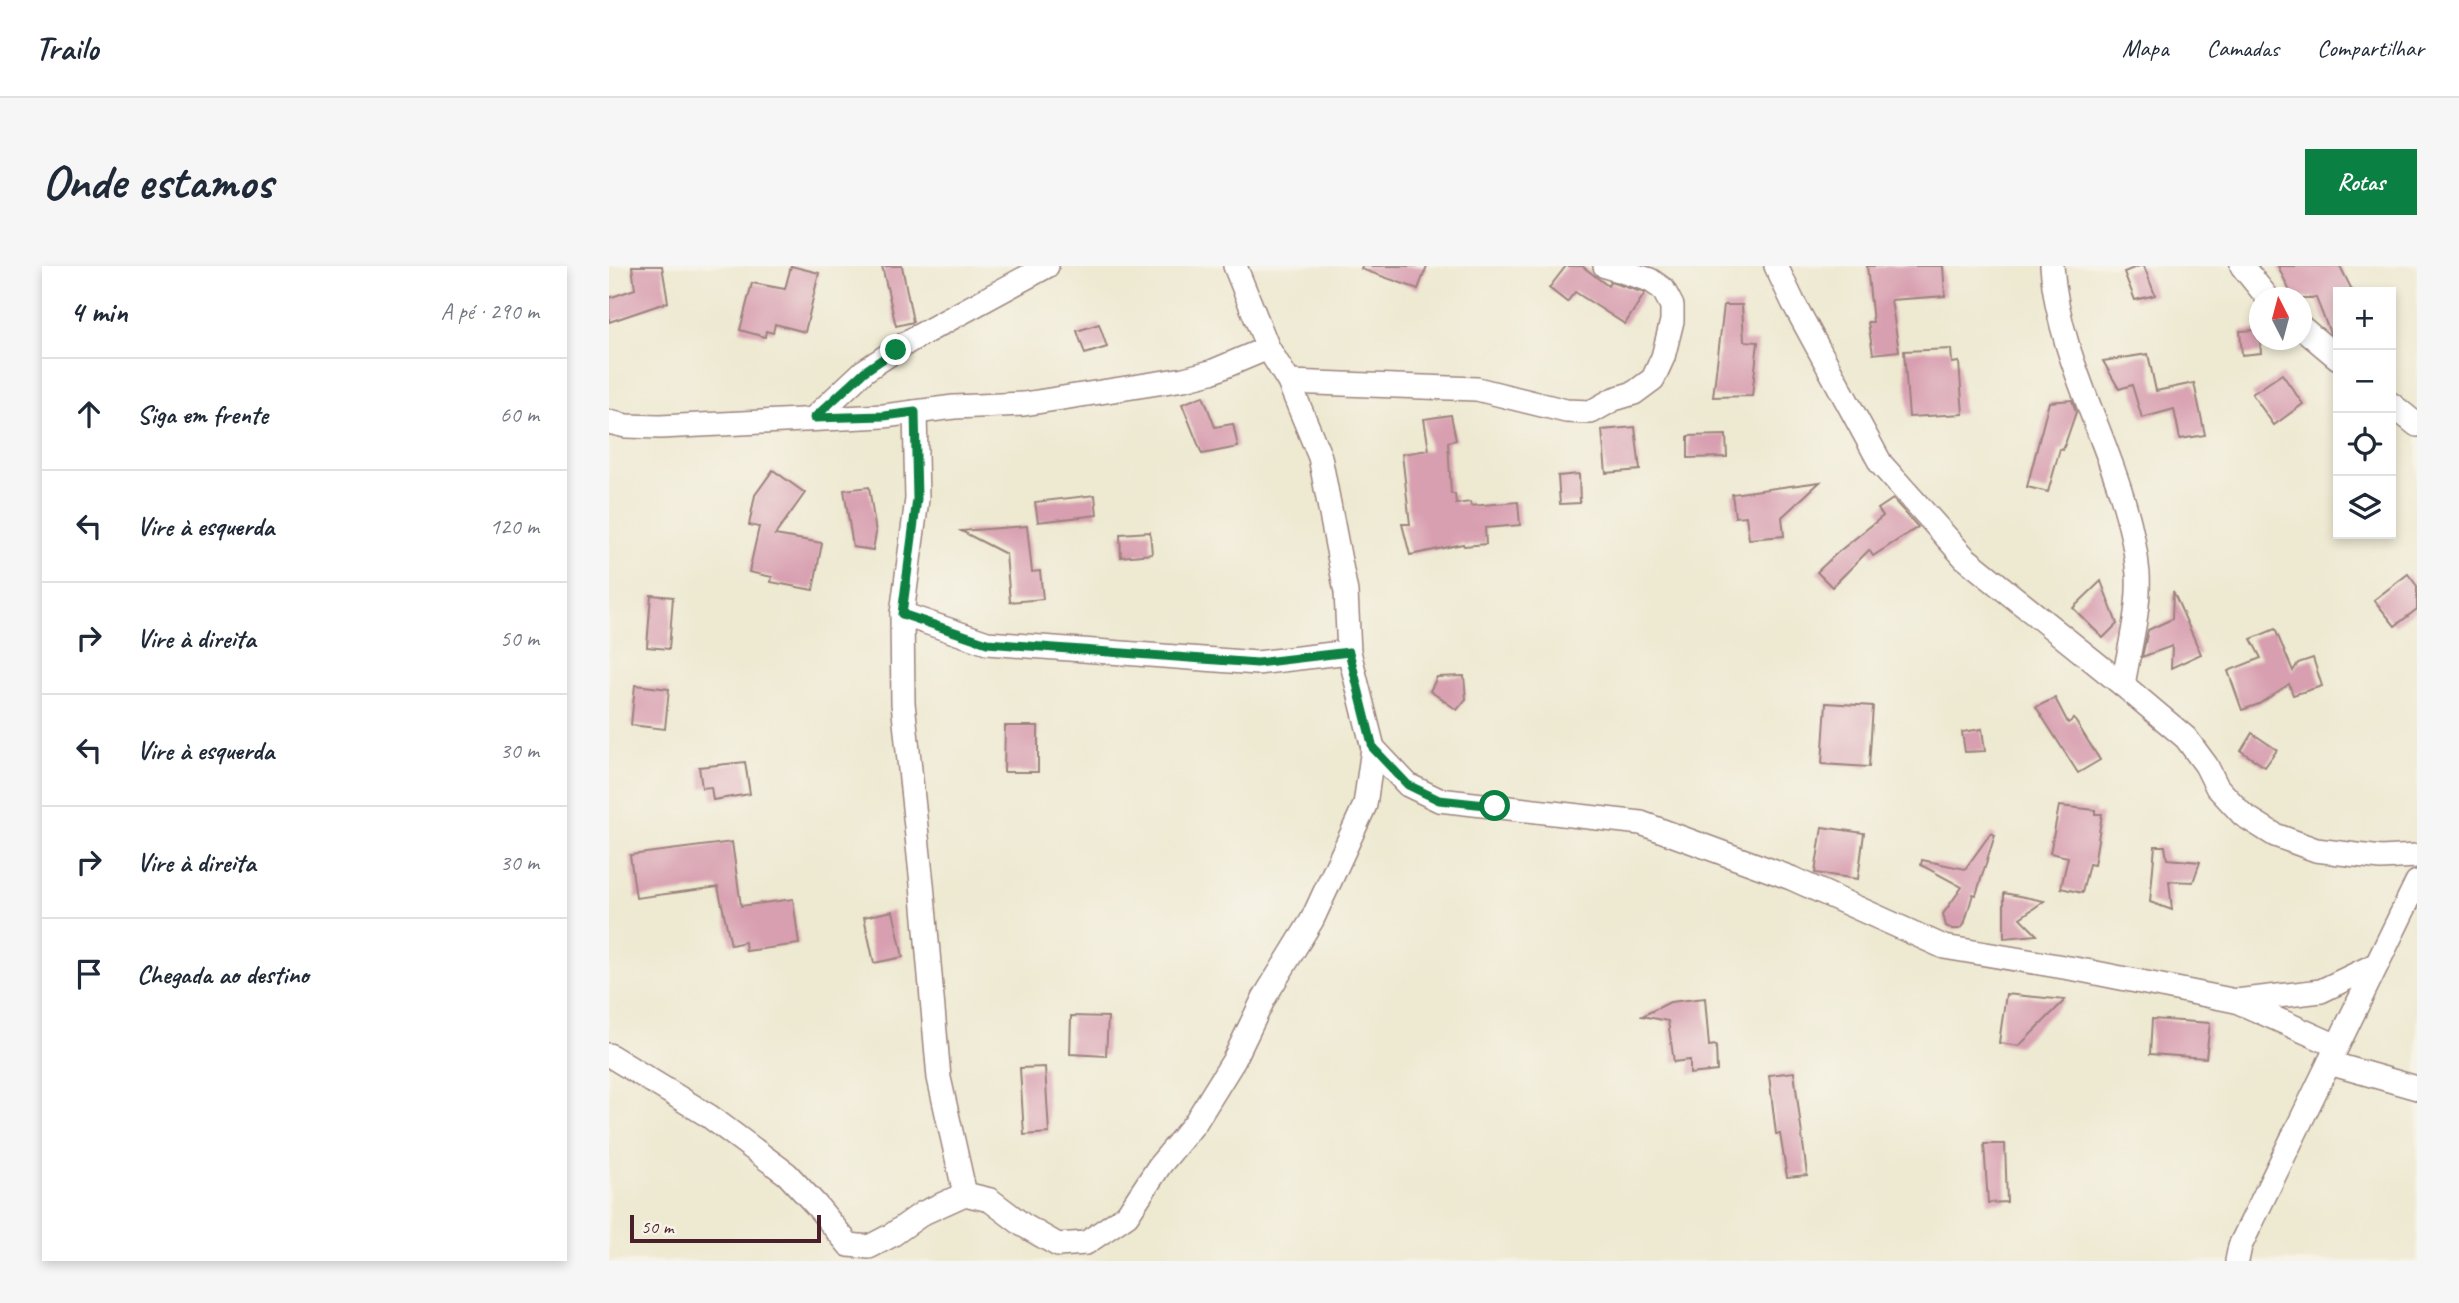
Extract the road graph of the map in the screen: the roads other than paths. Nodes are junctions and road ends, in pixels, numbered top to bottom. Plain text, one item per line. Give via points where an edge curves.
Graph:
1 (1047, 266) edge
2 (1235, 266) edge
3 (1605, 266) edge
4 (1776, 266) edge
5 (2052, 266) edge
6 (2242, 266) edge
7 (2259, 287) edge
8 (2312, 336) edge
9 (1268, 348) junction
10 (2333, 354) edge
11 (1289, 382) junction
12 (2396, 408) edge
13 (915, 412) junction
14 (814, 418) junction
15 (609, 422) edge
16 (2417, 425) edge
17 (902, 614) junction
18 (1349, 652) junction
19 (2123, 685) junction
20 (1373, 748) junction
21 (2417, 856) edge
22 (2417, 882) edge
23 (2377, 964) junction
24 (2236, 1001) junction
25 (609, 1055) edge
26 (2333, 1055) junction
27 (2417, 1088) edge
28 (965, 1194) junction
29 (2237, 1261) edge

1 - 14 street via 902,346 865,371
2 - 9 street
3 - 11 street via 1650,280 1663,289 1672,306 1672,321 1653,379 1591,412 1566,411 1477,389
4 - 19 street via 1881,464 1965,558
5 - 19 street via 2071,359 2128,518 2136,563 2135,615
6 - 7 street
8 - 10 street
9 - 11 street
9 - 13 street via 1184,379 1024,404
11 - 18 street via 1320,457 1346,592
12 - 16 street
13 - 14 street
13 - 17 street via 917,499
14 - 15 street via 660,427
17 - 18 street via 987,643 1257,663
17 - 28 street via 903,703 939,1078
18 - 20 street
19 - 21 street via 2186,738 2217,787 2243,815 2275,835 2316,850 2381,858
20 - 24 street via 1408,785 1439,800 1641,823 1791,878 1944,947
20 - 28 street via 1365,805 1312,920 1195,1123 1127,1215 1086,1243 1058,1245 990,1200
22 - 23 street
23 - 24 street via 2321,991
23 - 26 street
24 - 26 street
25 - 28 street via 709,1116 787,1174 849,1245 869,1247 923,1213
26 - 27 street
26 - 29 street via 2240,1246

